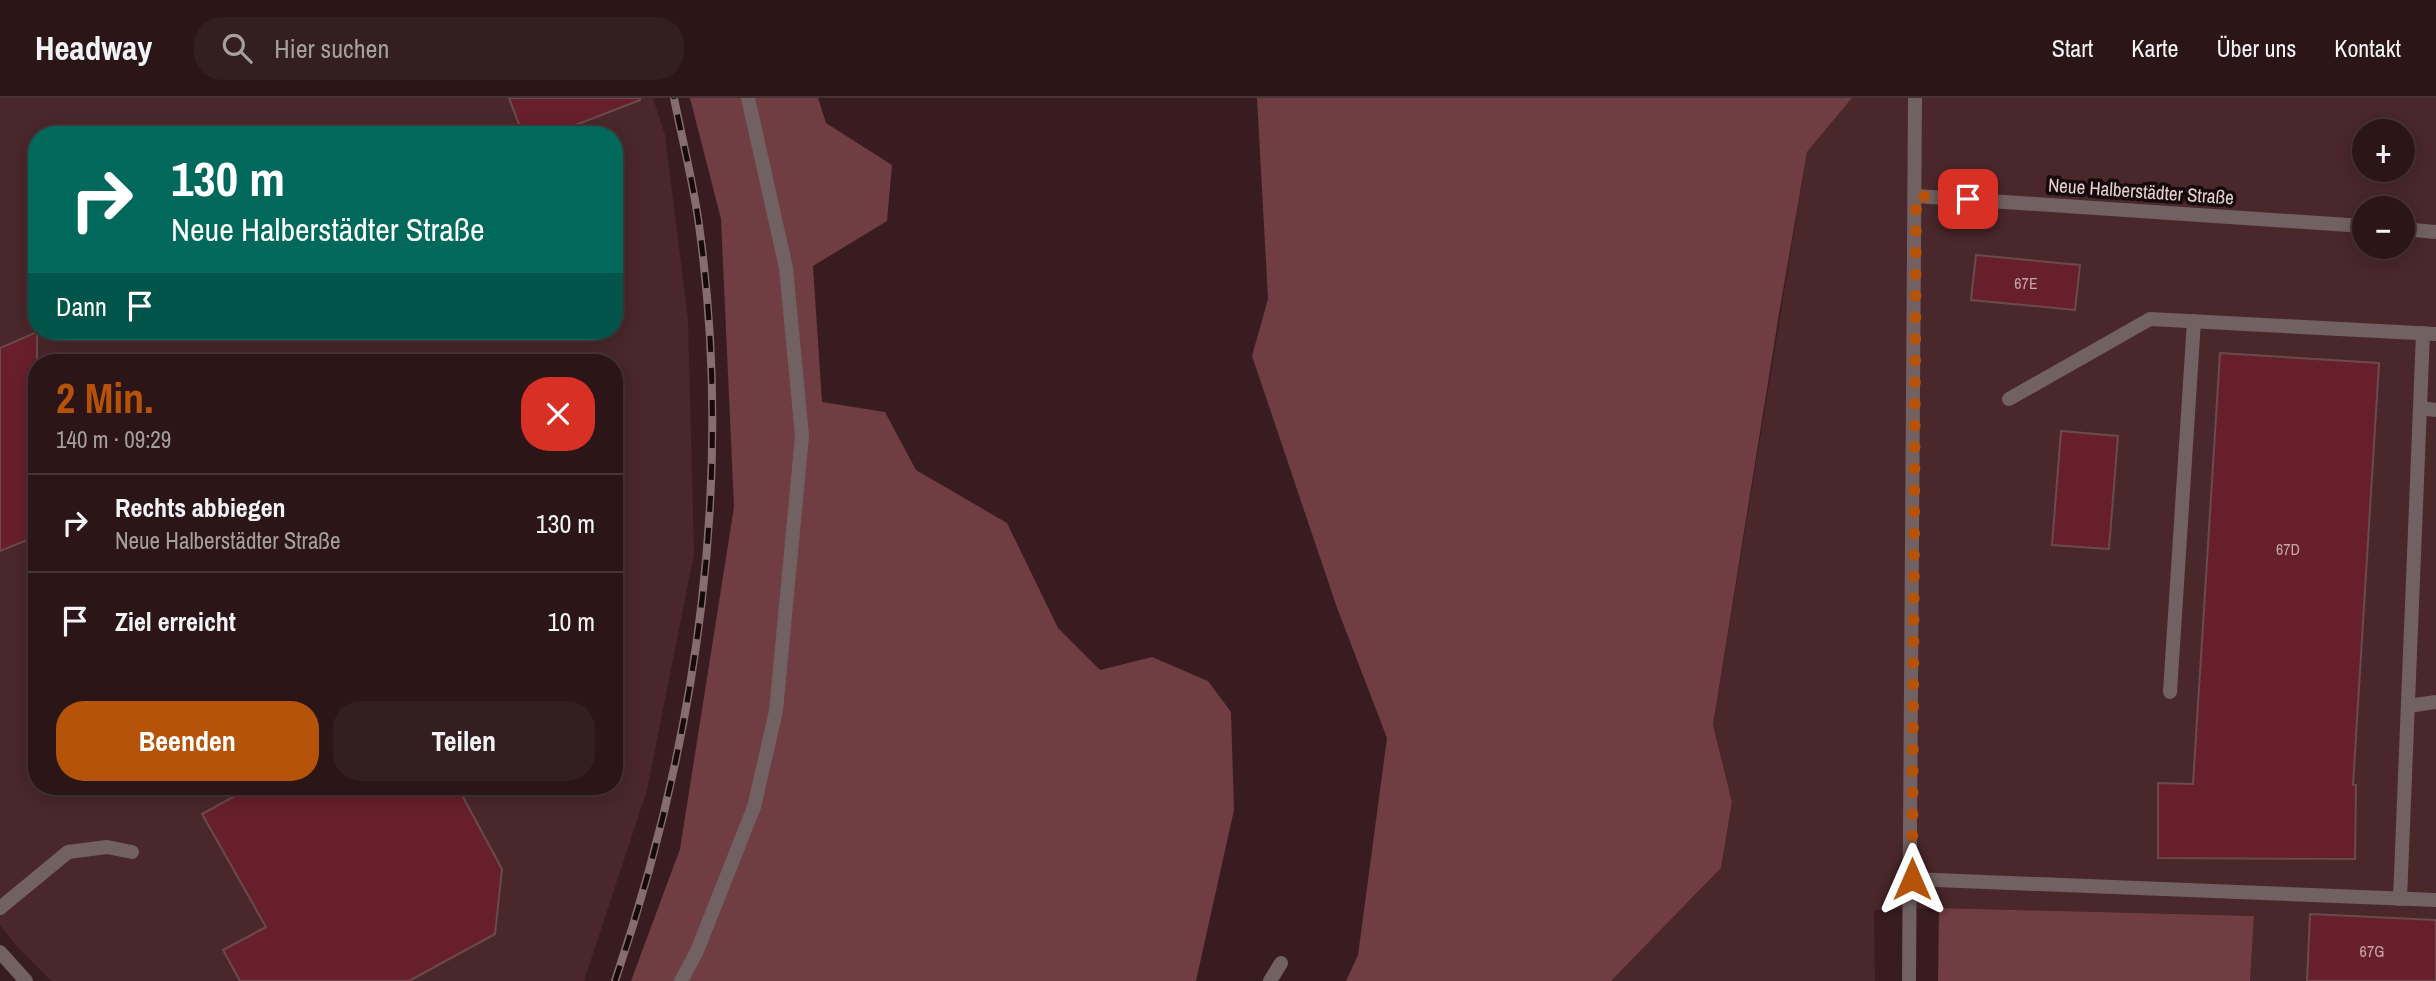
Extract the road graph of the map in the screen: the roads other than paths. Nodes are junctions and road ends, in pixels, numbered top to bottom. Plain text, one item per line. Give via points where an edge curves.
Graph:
1 (748, 98) edge
2 (1915, 98) edge
3 (1916, 196) junction
4 (2352, 225) edge
5 (2415, 230) edge
6 (2436, 232) edge
7 (2194, 321) junction
8 (2429, 334) edge
9 (2009, 399) dead end
10 (2420, 408) junction
11 (2436, 410) edge
12 (2170, 692) dead end
13 (2436, 702) edge
14 (2408, 706) junction
15 (132, 852) dead end
16 (1912, 879) junction
17 (2400, 899) junction
18 (2436, 900) edge
19 (0, 908) edge
20 (0, 953) edge
21 (1281, 963) dead end
22 (26, 981) edge
23 (681, 981) edge
24 (1270, 981) edge
25 (1909, 981) edge

1 - 23 street via 786,268 802,436 776,710 754,807
2 - 3 street
3 - 4 street, Neue Halberstädter Straße
3 - 16 street
5 - 6 street
7 - 8 street
7 - 9 street via 2150,318
7 - 12 street
8 - 10 street
10 - 11 street
10 - 14 street
13 - 14 street
14 - 17 street
15 - 19 street via 107,847 68,852
16 - 17 street
16 - 25 street
17 - 18 street
20 - 22 street
21 - 24 street

